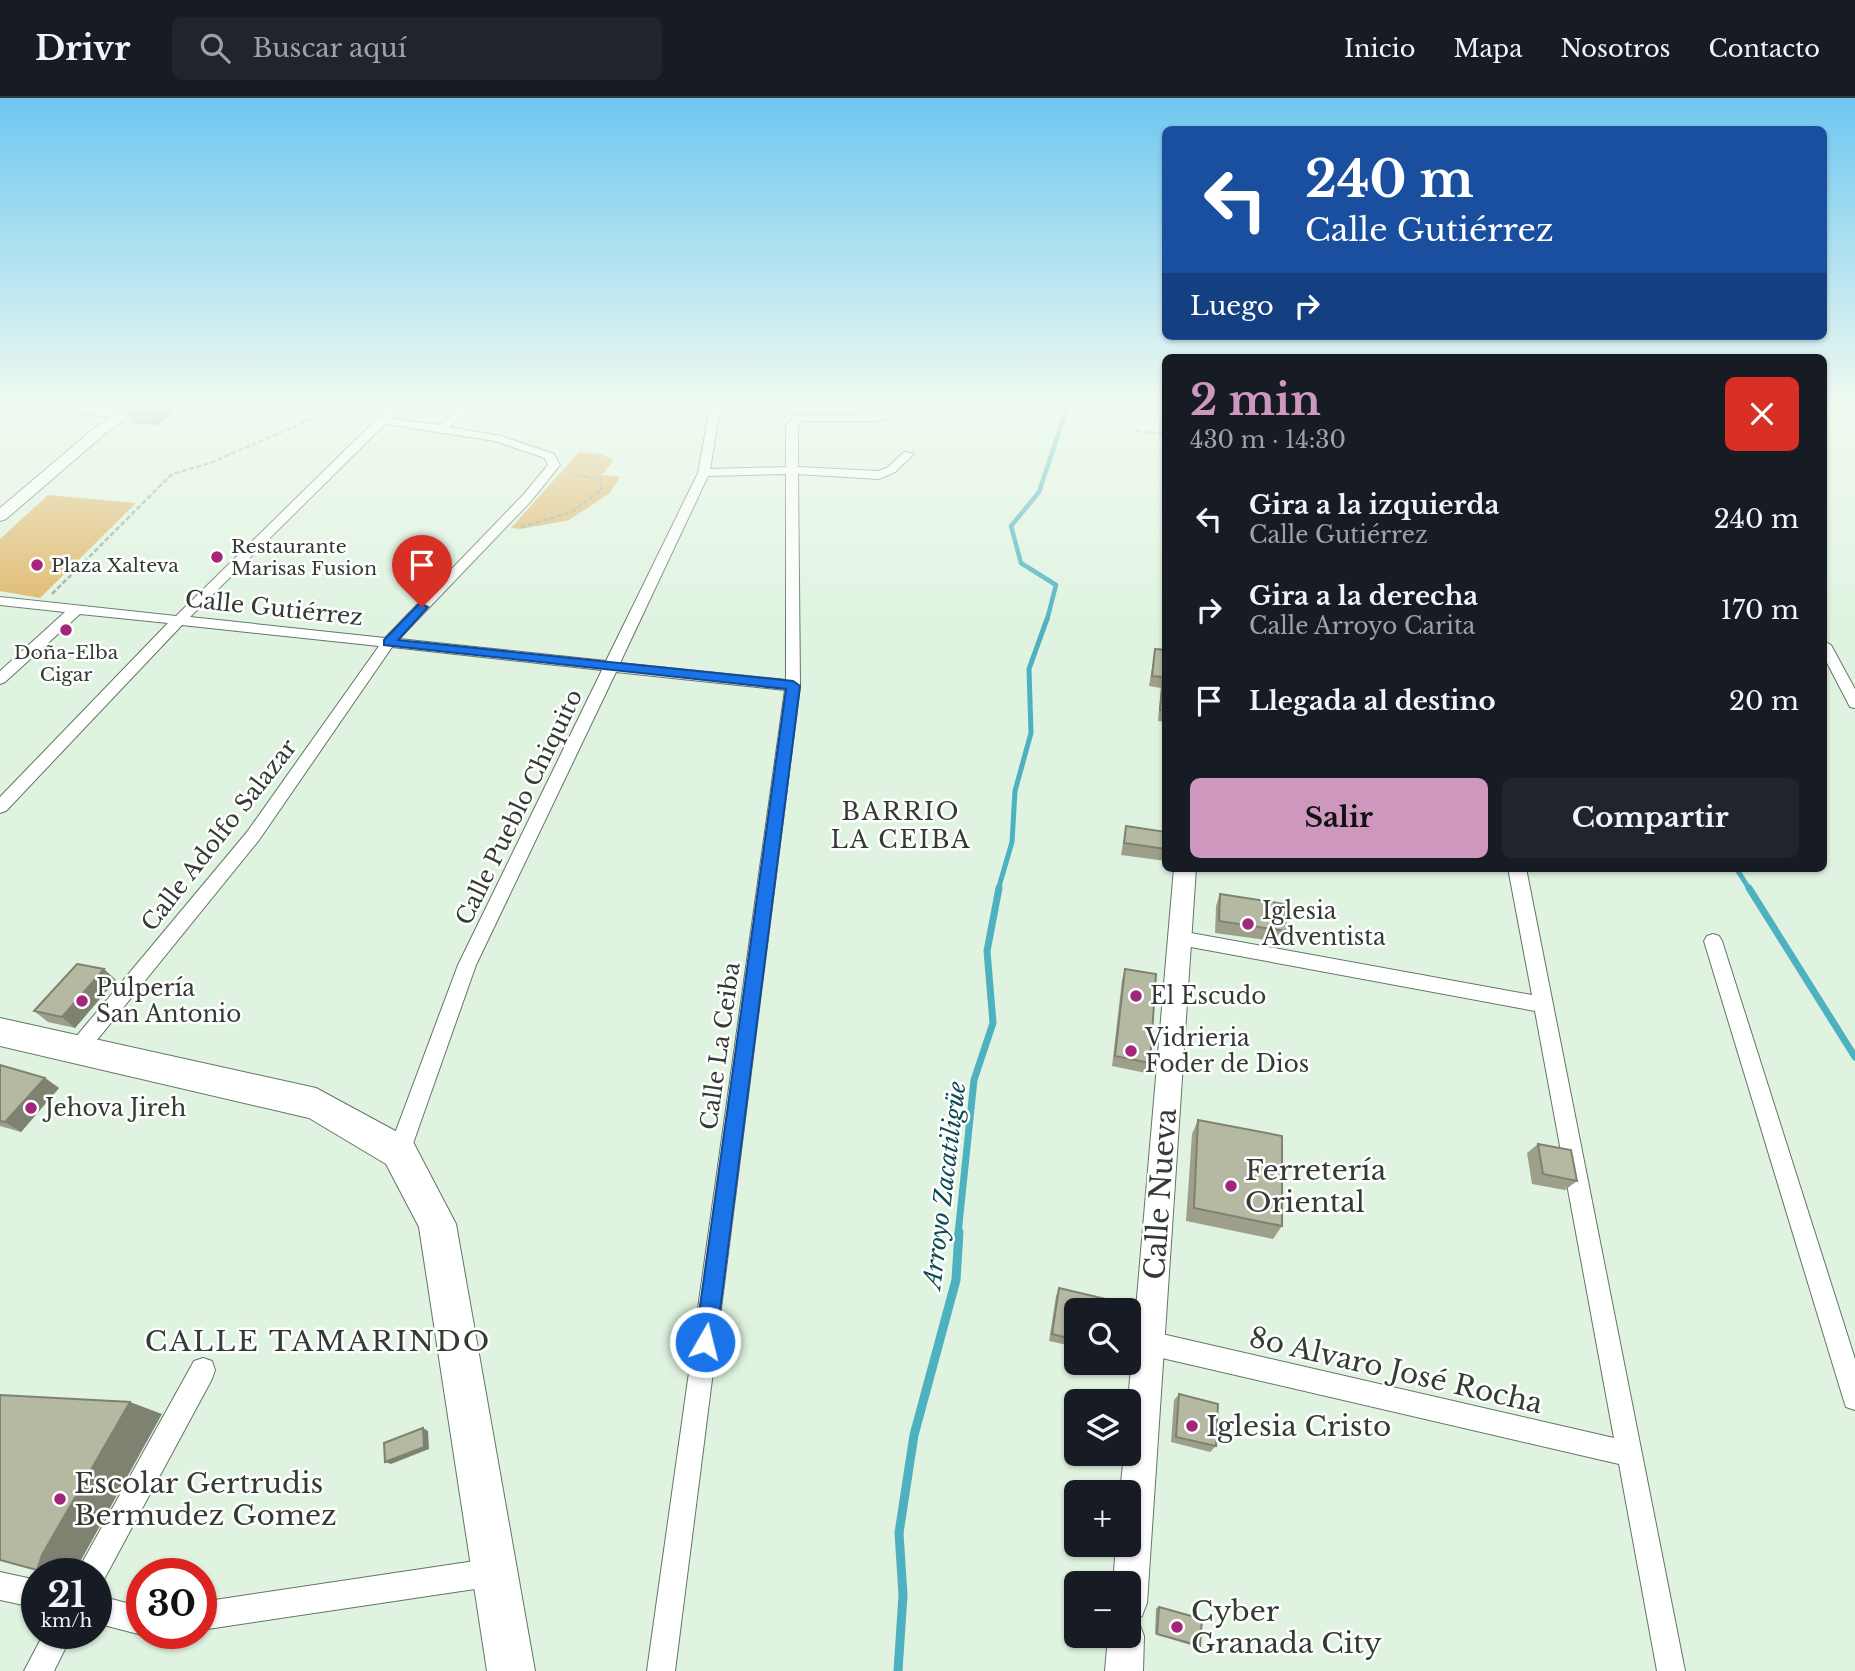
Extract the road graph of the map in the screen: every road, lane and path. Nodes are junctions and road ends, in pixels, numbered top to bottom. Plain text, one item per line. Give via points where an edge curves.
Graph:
1 (47, 481) edge
2 (165, 481) edge
3 (320, 481) edge
4 (541, 481) edge
5 (601, 481) edge
6 (700, 481) edge
7 (791, 481) edge
8 (36, 490) junction
9 (0, 516) edge
10 (0, 528) edge
11 (489, 537) junction
12 (0, 601) edge
13 (40, 605) junction
14 (78, 610) junction
15 (178, 620) junction
16 (388, 643) junction
17 (1827, 651) edge
18 (612, 667) junction
19 (0, 679) edge
20 (1827, 680) edge
21 (1844, 682) junction
22 (793, 686) junction
23 (1855, 704) edge
24 (0, 807) edge
25 (1185, 872) edge
26 (1518, 872) edge
27 (1180, 938) junction
28 (1713, 941) dead end
29 (1544, 1005) junction
30 (0, 1032) edge
31 (77, 1050) junction
32 (399, 1152) junction
33 (1149, 1343) junction
34 (203, 1370) dead end
35 (1855, 1398) edge
36 (1630, 1454) junction
37 (100, 1558) edge
38 (1131, 1571) edge
39 (496, 1572) junction
40 (0, 1586) edge
41 (21, 1591) edge
42 (217, 1614) edge
43 (1125, 1648) edge
44 (50, 1649) edge
45 (38, 1671) edge
46 (511, 1671) edge
47 (661, 1671) edge
48 (1124, 1671) edge
49 (1671, 1671) edge

1 - 8 street
2 - 13 path
3 - 15 street
4 - 11 street, Calle Adolfo Salazar
5 - 11 path via 601,490 592,500 563,518
6 - 18 street, Calle Pueblo Chiquito
7 - 22 street, Calle La Ceiba
8 - 9 street
8 - 10 street
11 - 16 street, Calle Adolfo Salazar
12 - 13 street, Calle Gutiérrez
13 - 14 street, Calle Gutiérrez
14 - 15 street, Calle Gutiérrez
14 - 19 street
15 - 16 street, Calle Gutiérrez
15 - 24 street
16 - 18 street, Calle Gutiérrez
16 - 31 street, Calle Adolfo Salazar via 253,836
17 - 21 street
18 - 22 street, Calle Gutiérrez
18 - 32 street, Calle Pueblo Chiquito via 467,965
20 - 21 street
21 - 23 street
22 - 47 street, Calle La Ceiba
25 - 27 street, Calle Nueva
26 - 29 street
27 - 29 street
27 - 33 street, Calle Nueva
28 - 35 street
29 - 36 street
30 - 31 highway
31 - 32 highway via 316,1104
32 - 39 highway via 437,1224
33 - 36 street, 8o Alvaro José Rocha
33 - 38 street, Calle Nueva
34 - 37 street
36 - 49 street
39 - 42 street
39 - 46 highway
40 - 41 street
43 - 48 street
44 - 45 street

